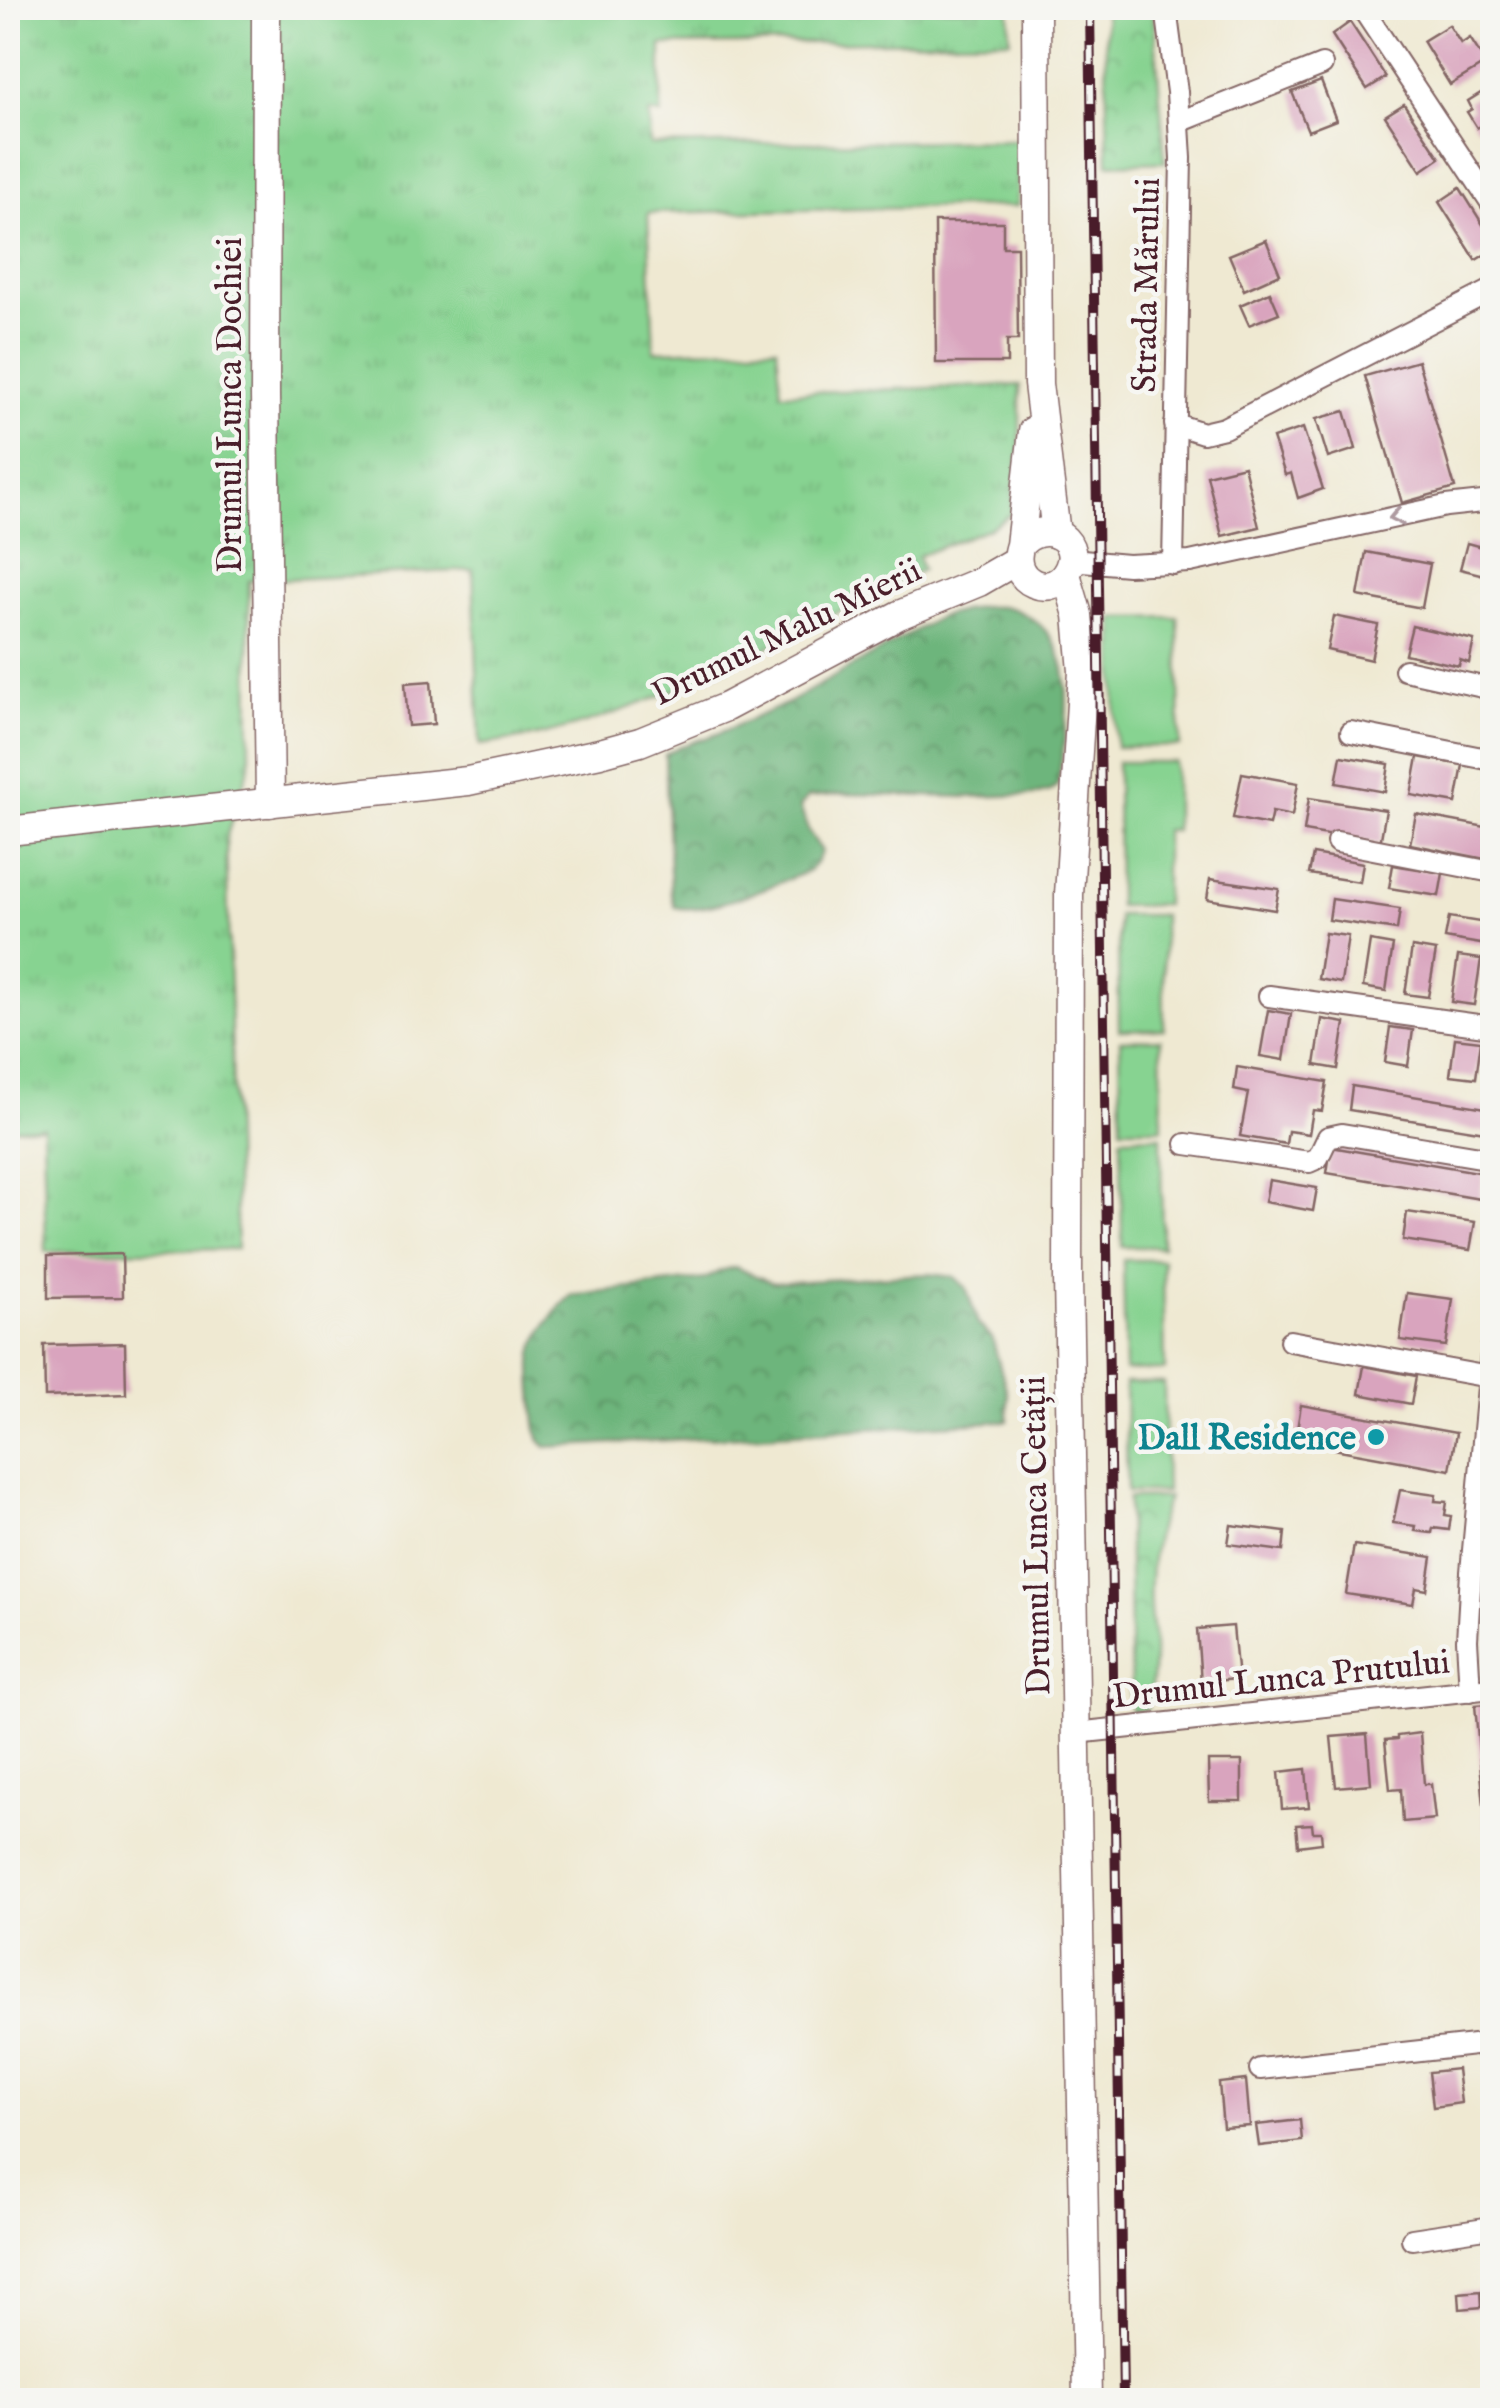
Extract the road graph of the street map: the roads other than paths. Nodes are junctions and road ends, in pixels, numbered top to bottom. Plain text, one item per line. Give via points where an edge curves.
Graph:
1 (266, 8) edge
2 (1036, 8) edge
3 (1166, 8) edge
4 (1362, 8) edge
5 (1322, 65) dead end
6 (1179, 122) junction
7 (1492, 204) edge
8 (1492, 290) edge
9 (1038, 384) junction
10 (1175, 424) junction
11 (1492, 501) edge
12 (1173, 564) junction
13 (1040, 566) junction
14 (1405, 670) dead end
15 (1492, 689) edge
16 (1351, 732) dead end
17 (1492, 760) edge
18 (270, 803) junction
19 (8, 832) edge
20 (1337, 842) dead end
21 (1492, 872) edge
22 (1269, 996) dead end
23 (1492, 1028) edge
24 (1186, 1144) dead end
25 (1492, 1159) edge
26 (1290, 1341) dead end
27 (1492, 1343) edge
28 (1488, 1377) junction
29 (1482, 1571) edge
30 (1492, 1688) edge
31 (1470, 1691) junction
32 (1076, 1733) junction
33 (1492, 2043) edge
34 (1260, 2069) dead end
35 (1492, 2227) edge
36 (1412, 2240) dead end
37 (1087, 2400) edge

1 - 18 street, Drumul Lunca Dochiei
2 - 9 street, Drumul Lunca Cetății
3 - 6 street, Strada Mărului
4 - 7 street
5 - 6 street
6 - 10 street, Strada Mărului
8 - 10 street via 1224,428 1203,432
9 - 13 street, Drumul Lunca Cetății
9 - 13 street, Drumul Lunca Cetății via 1056,534 1068,545
10 - 12 street, Strada Mărului
11 -> 12 street
12 - 13 street
13 - 18 street, Drumul Malu Mierii via 918,606 726,707 640,742 468,781
13 - 32 street, Drumul Lunca Cetății via 1078,615 1083,671 1068,1018
14 - 15 street
16 - 17 street
18 - 19 street, Drumul Malu Mierii
20 - 21 street
22 - 23 street
24 - 25 street via 1309,1162 1328,1136 1342,1134
26 - 28 street
27 - 28 street
28 - 29 street
29 - 31 street via 1467,1640
30 - 31 street, Drumul Lunca Prutului
31 - 32 street, Drumul Lunca Prutului
32 - 37 street, Drumul Lunca Cetății
33 - 34 street
35 - 36 street

